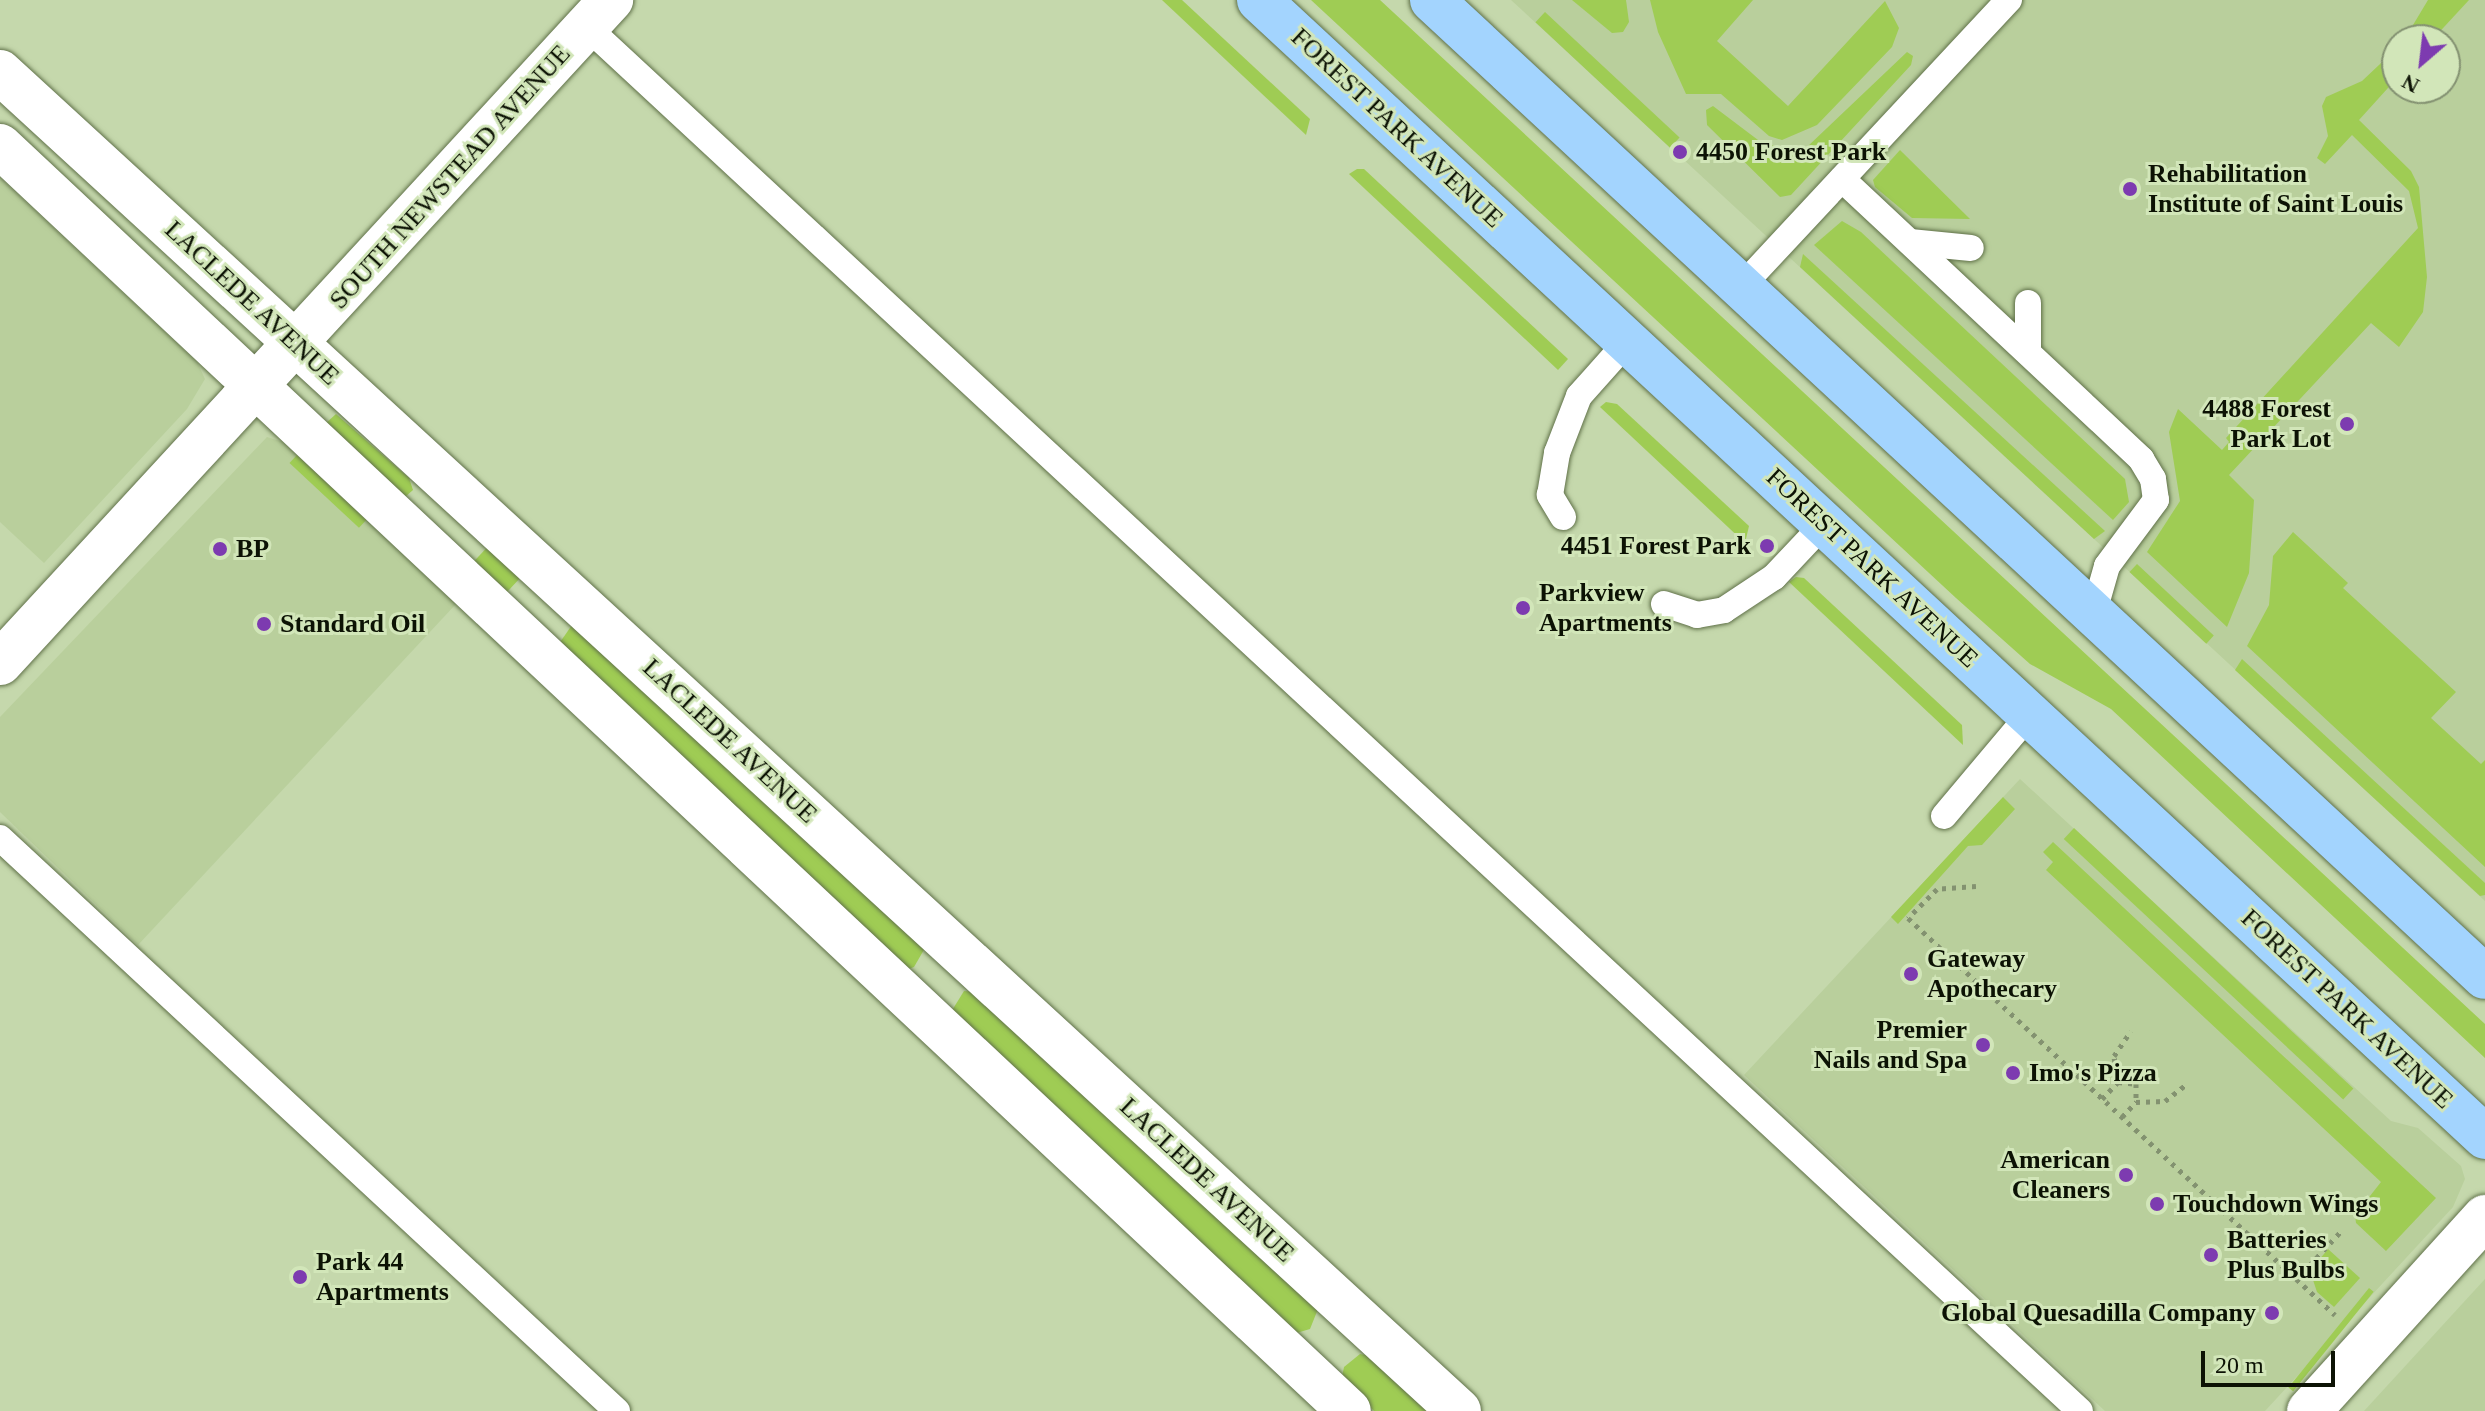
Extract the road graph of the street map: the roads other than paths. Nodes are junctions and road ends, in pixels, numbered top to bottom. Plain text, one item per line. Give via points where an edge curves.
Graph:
1 (1259, 0) edge
2 (1432, 0) edge
3 (2009, 0) edge
4 (598, 13) edge
5 (0, 72) edge
6 (0, 146) edge
7 (1842, 179) junction
8 (1910, 242) junction
9 (1971, 248) dead end
10 (1741, 287) junction
11 (2028, 303) dead end
12 (1628, 341) junction
13 (298, 345) junction
14 (2028, 351) junction
15 (256, 390) junction
16 (1563, 517) dead end
17 (1824, 524) junction
18 (1664, 604) dead end
19 (2093, 615) junction
20 (0, 663) edge
21 (2030, 714) junction
22 (1944, 816) dead end
23 (0, 838) edge
24 (2485, 977) edge
25 (2485, 1137) edge
26 (2485, 1217) edge
27 (617, 1411) edge
28 (1349, 1411) edge
29 (1459, 1411) edge
30 (2080, 1411) edge
31 (2309, 1411) edge

1 - 12 main road, FOREST PARK AVENUE
2 - 10 main road
3 - 7 lane
4 - 13 street, SOUTH NEWSTEAD AVENUE
4 - 30 lane
5 - 13 street, LACLEDE AVENUE
6 - 15 street
7 - 8 lane
7 - 10 lane
8 - 9 lane
8 - 14 lane
10 - 19 main road
11 - 14 lane
12 - 16 lane via 1579,396 1557,453 1550,495
12 - 17 main road, FOREST PARK AVENUE
13 - 15 street, SOUTH NEWSTEAD AVENUE
13 - 29 street, LACLEDE AVENUE
14 - 19 lane via 2141,459 2153,479 2156,500 2107,566
15 - 20 street, SOUTH NEWSTEAD AVENUE
15 - 28 street
17 - 18 lane via 1774,577 1724,610 1697,615
17 - 21 main road, FOREST PARK AVENUE
19 - 24 main road
21 - 22 lane
21 - 25 main road, FOREST PARK AVENUE
23 - 27 lane
26 - 31 street

